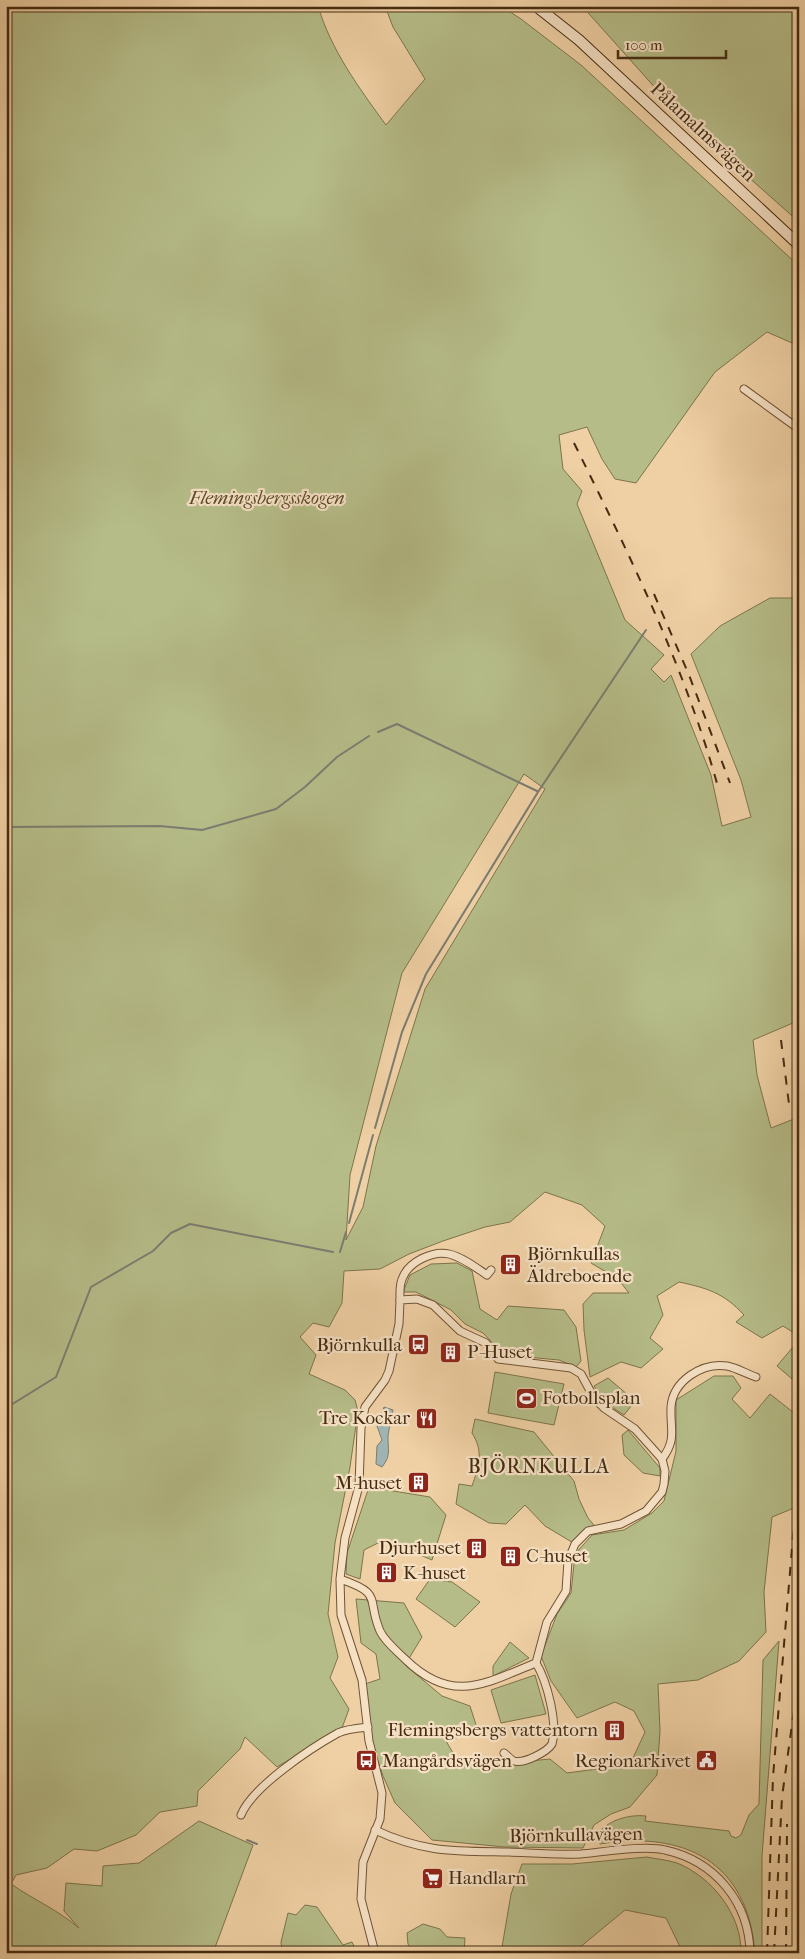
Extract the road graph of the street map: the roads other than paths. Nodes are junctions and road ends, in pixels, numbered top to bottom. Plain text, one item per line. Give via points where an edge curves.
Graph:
1 (536, 6) edge
2 (799, 245) edge
3 (744, 389) dead end
4 (799, 429) edge
5 (491, 1270) dead end
6 (400, 1300) junction
7 (756, 1377) dead end
8 (662, 1459) junction
9 (340, 1579) junction
10 (536, 1663) junction
11 (368, 1727) junction
12 (504, 1753) dead end
13 (241, 1815) dead end
14 (375, 1830) junction
15 (375, 1953) edge
16 (750, 1953) edge

1 - 2 street, Pålamalmsvägen via 579,40
3 - 4 street
5 - 6 street via 487,1275 454,1256 434,1254 407,1269 400,1284
6 - 8 street via 417,1299 433,1305 460,1331 486,1343 498,1359 571,1368 581,1374 594,1398 635,1429
6 - 9 street via 399,1324 385,1380 365,1407 359,1486 342,1550
7 - 8 street via 720,1365 688,1376 673,1397 672,1441
8 - 10 street via 664,1484 653,1505 621,1524 588,1532 575,1544 568,1561 566,1591 547,1622
9 - 10 street via 368,1592 381,1633 417,1670 432,1680 460,1688 480,1686
9 - 11 street via 341,1615 362,1680
10 - 12 street via 545,1680 552,1744 542,1754 519,1761
11 - 13 street via 339,1732 282,1771 259,1788
11 - 14 street via 382,1803
14 - 15 street via 364,1862 361,1899
14 - 16 street, Björnkullavägen via 408,1845 432,1850 566,1854 664,1850 698,1862 724,1883 745,1921

